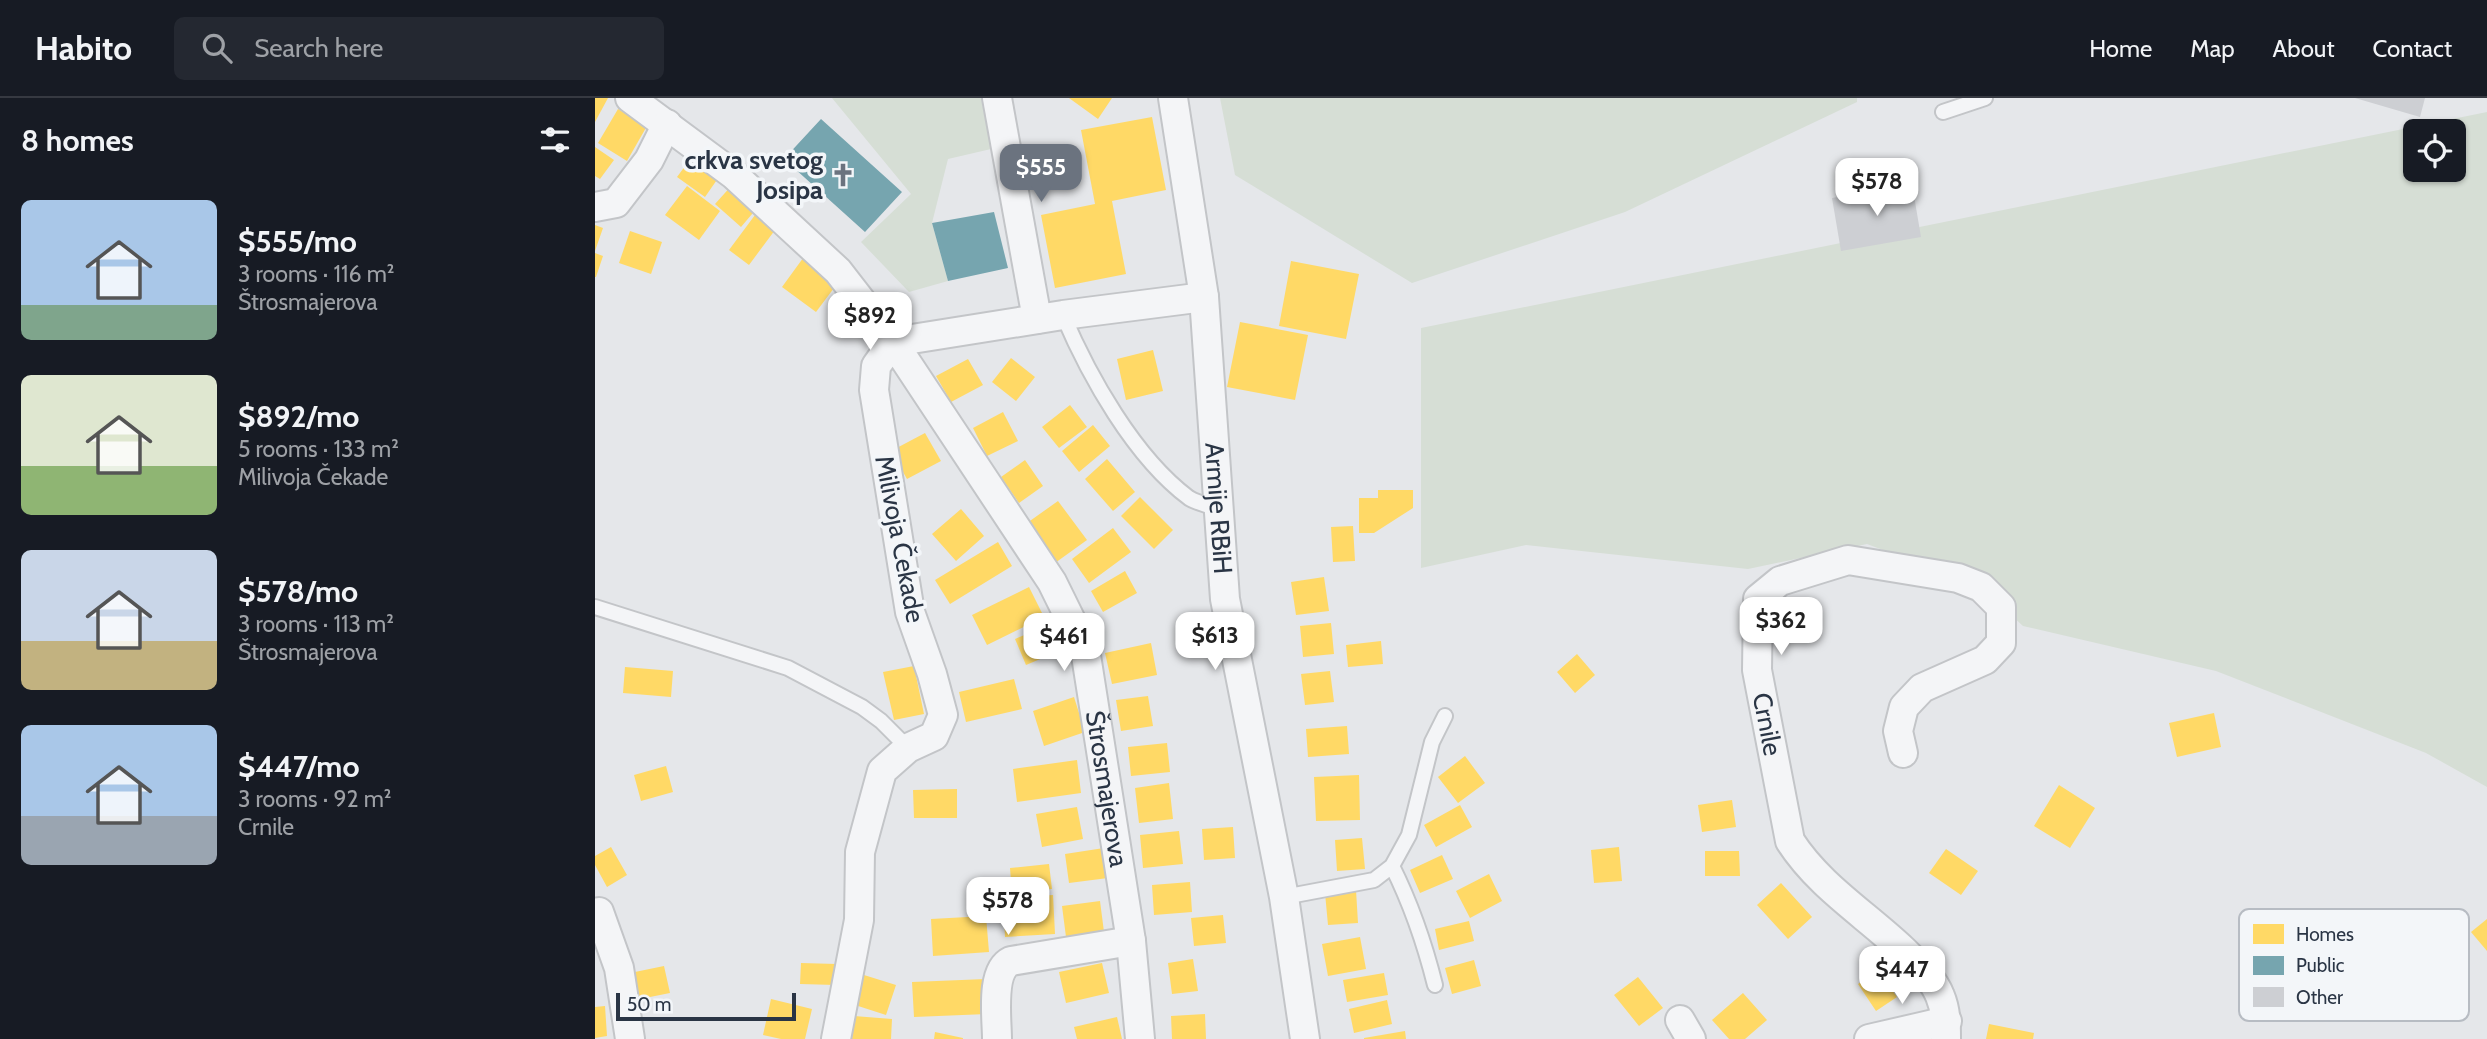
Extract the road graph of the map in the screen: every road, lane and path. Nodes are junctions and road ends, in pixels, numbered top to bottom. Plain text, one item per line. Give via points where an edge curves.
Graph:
1 (630, 98) edge
2 (997, 98) edge
3 (1173, 98) edge
4 (1985, 98) edge
5 (1943, 112) dead end
6 (667, 124) junction
7 (595, 207) edge
8 (1204, 297) junction
9 (1050, 317) junction
10 (893, 342) junction
11 (1219, 509) junction
12 (595, 607) edge
13 (1445, 716) dead end
14 (908, 748) junction
15 (1903, 753) dead end
16 (1392, 866) junction
17 (1284, 897) junction
18 (599, 912) dead end
19 (1131, 941) junction
20 (1435, 985) dead end
21 (1946, 1030) edge
22 (630, 1039) edge
23 (836, 1039) edge
24 (997, 1039) edge
25 (1140, 1039) edge
26 (1305, 1039) edge
27 (1869, 1039) edge

1 - 6 street, Štrosmajerova
2 - 9 street
3 - 8 street, Armije RBiH
4 - 5 lane
6 - 7 street via 649,160 616,203
6 - 10 street, Štrosmajerova via 734,175 838,271
8 - 9 street
8 - 11 street, Armije RBiH
9 - 10 street
9 - 11 lane via 1149,459 1191,499
10 - 14 street, Milivoja Čekade via 876,366 874,390 910,612 943,715 934,736
10 - 19 street, Štrosmajerova via 1052,582 1085,649
11 - 17 street, Armije RBiH via 1225,599
12 - 14 lane via 788,668 862,708
13 - 16 lane via 1432,742 1409,835
14 - 23 street, Milivoja Čekade via 882,771 860,852 859,920
15 - 21 street, Crnile via 1898,732 1904,707 1922,688 1985,660 2001,643 2001,607 1981,587 1958,578 1848,561 1780,581 1758,599 1756,670 1790,841 1835,892 1925,971 1941,996
16 - 17 lane via 1374,880
16 - 20 lane via 1413,907
17 - 26 street, Armije RBiH
18 - 22 street via 619,968
19 - 24 street via 1005,964 998,976
19 - 25 street, Štrosmajerova
21 - 27 street

